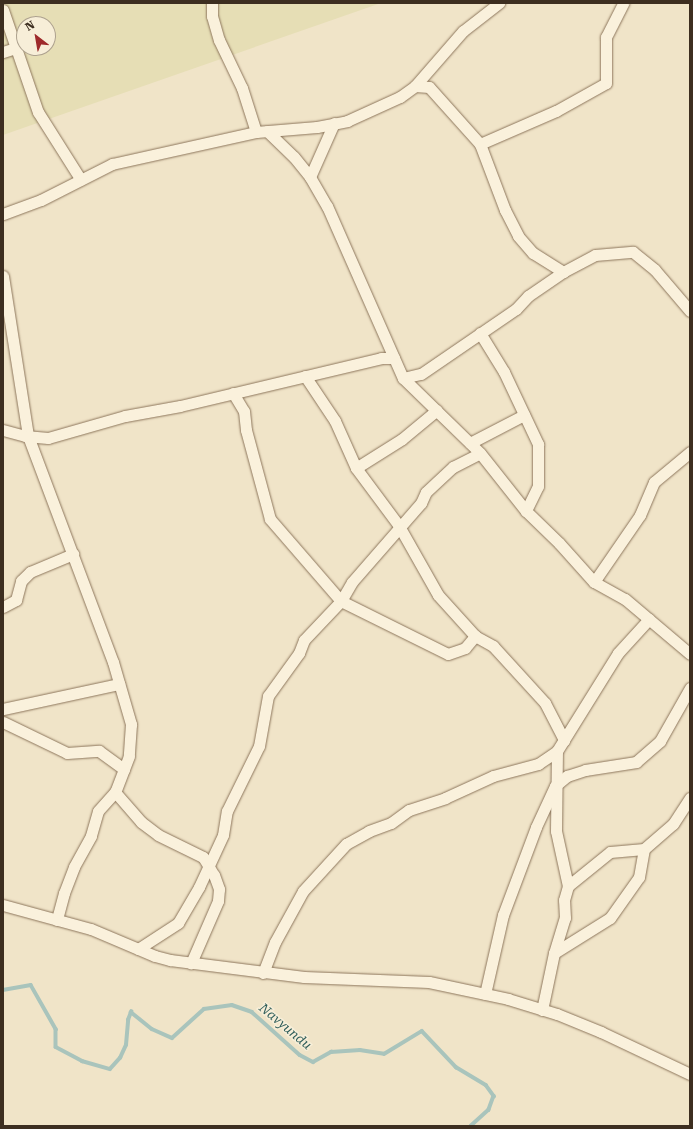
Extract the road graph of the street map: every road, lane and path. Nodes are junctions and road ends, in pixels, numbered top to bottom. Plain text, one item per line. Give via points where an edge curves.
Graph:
1 (212, 3) edge
2 (499, 3) edge
3 (623, 3) edge
4 (3, 10) edge
5 (15, 48) junction
6 (3, 52) edge
7 (416, 86) junction
8 (334, 123) junction
9 (261, 132) junction
10 (480, 144) junction
11 (310, 177) junction
12 (81, 180) junction
13 (3, 214) edge
14 (563, 272) junction
15 (3, 276) edge
16 (690, 311) edge
17 (7, 314) edge
18 (480, 333) junction
19 (394, 358) junction
20 (305, 376) junction
21 (403, 378) junction
22 (233, 393) junction
23 (437, 410) junction
24 (524, 415) junction
25 (3, 430) edge
26 (28, 436) junction
27 (470, 443) junction
28 (690, 452) edge
29 (480, 453) junction
30 (356, 468) junction
31 (526, 511) junction
32 (399, 526) junction
33 (73, 554) junction
34 (594, 582) junction
35 (341, 601) junction
36 (3, 607) edge
37 (649, 619) junction
38 (475, 636) junction
39 (690, 654) edge
40 (119, 684) junction
41 (690, 688) edge
42 (690, 703) edge
43 (3, 709) edge
44 (678, 710) junction
45 (3, 722) edge
46 (564, 740) junction
47 (557, 751) junction
48 (124, 769) junction
49 (555, 786) junction
50 (115, 792) junction
51 (690, 798) edge
52 (644, 849) junction
53 (209, 866) junction
54 (568, 886) junction
55 (3, 905) edge
56 (57, 920) junction
57 (138, 949) junction
58 (554, 953) junction
59 (191, 963) junction
60 (263, 973) junction
61 (485, 994) junction
62 (542, 1010) junction
63 (690, 1074) edge

1 - 9 street via 212,16 219,40
2 - 7 street via 463,32
3 - 10 street via 606,37 606,84 556,111
4 - 5 street
5 - 6 street
5 - 12 street via 38,112
7 - 8 street via 393,100 347,121
7 - 10 street via 429,87
8 - 9 street
8 - 11 street
9 - 11 street via 294,158
9 - 12 street via 112,164
10 - 14 street via 505,210 518,236 533,253
11 - 19 street via 327,206 356,268
12 - 13 street via 41,200
14 - 16 street via 594,255 633,252 655,270
14 - 18 street
15 - 17 street
17 - 26 street
18 - 21 street via 421,374
18 - 24 street via 504,372
19 - 20 street via 381,358
19 - 21 street
20 - 22 street
20 - 30 street via 335,421
21 - 23 street
22 - 26 street via 125,416 48,438
22 - 35 street via 244,411 246,430 270,519
23 - 27 street
23 - 30 street via 402,439
24 - 27 street
24 - 31 street via 538,444 538,486
25 - 26 street
26 - 33 street
27 - 29 street
28 - 34 street via 654,482 640,515
29 - 31 street
29 - 32 street via 453,467 426,492 421,503
30 - 32 street
31 - 34 street
32 - 35 street via 352,582
32 - 38 street via 438,595
33 - 36 street via 30,572 21,581 16,600
33 - 40 street
34 - 37 street via 625,599
35 - 38 street via 448,654 465,648
35 - 53 street via 304,640 299,653 268,696 259,746 227,811 223,835
37 - 39 street
37 - 46 street via 618,653
38 - 46 street via 493,646 545,704
40 - 43 street
40 - 48 street via 131,724 132,743
41 - 44 street
42 - 44 street
44 - 49 street via 660,741 636,762 584,770 567,776
45 - 48 street via 67,753 99,751
46 - 47 street
47 - 49 street
47 - 60 street via 538,764 493,776 446,798 409,810 392,823 368,831 346,844 303,891 275,942
48 - 50 street
49 - 54 street via 556,831
49 - 61 street via 536,827 503,915
50 - 53 street via 141,822 158,834 203,857
50 - 56 street via 98,811 91,836 69,880
51 - 52 street via 673,824
52 - 54 street via 610,852
52 - 58 street via 639,877 610,918
53 - 57 street via 178,923
53 - 59 street via 219,889 218,901
54 - 58 street via 564,900 565,918
55 - 56 street
56 - 57 street via 98,931
57 - 59 street via 155,956
58 - 62 street
59 - 60 street
60 - 61 street via 429,982
61 - 62 street
62 - 63 street via 601,1032

